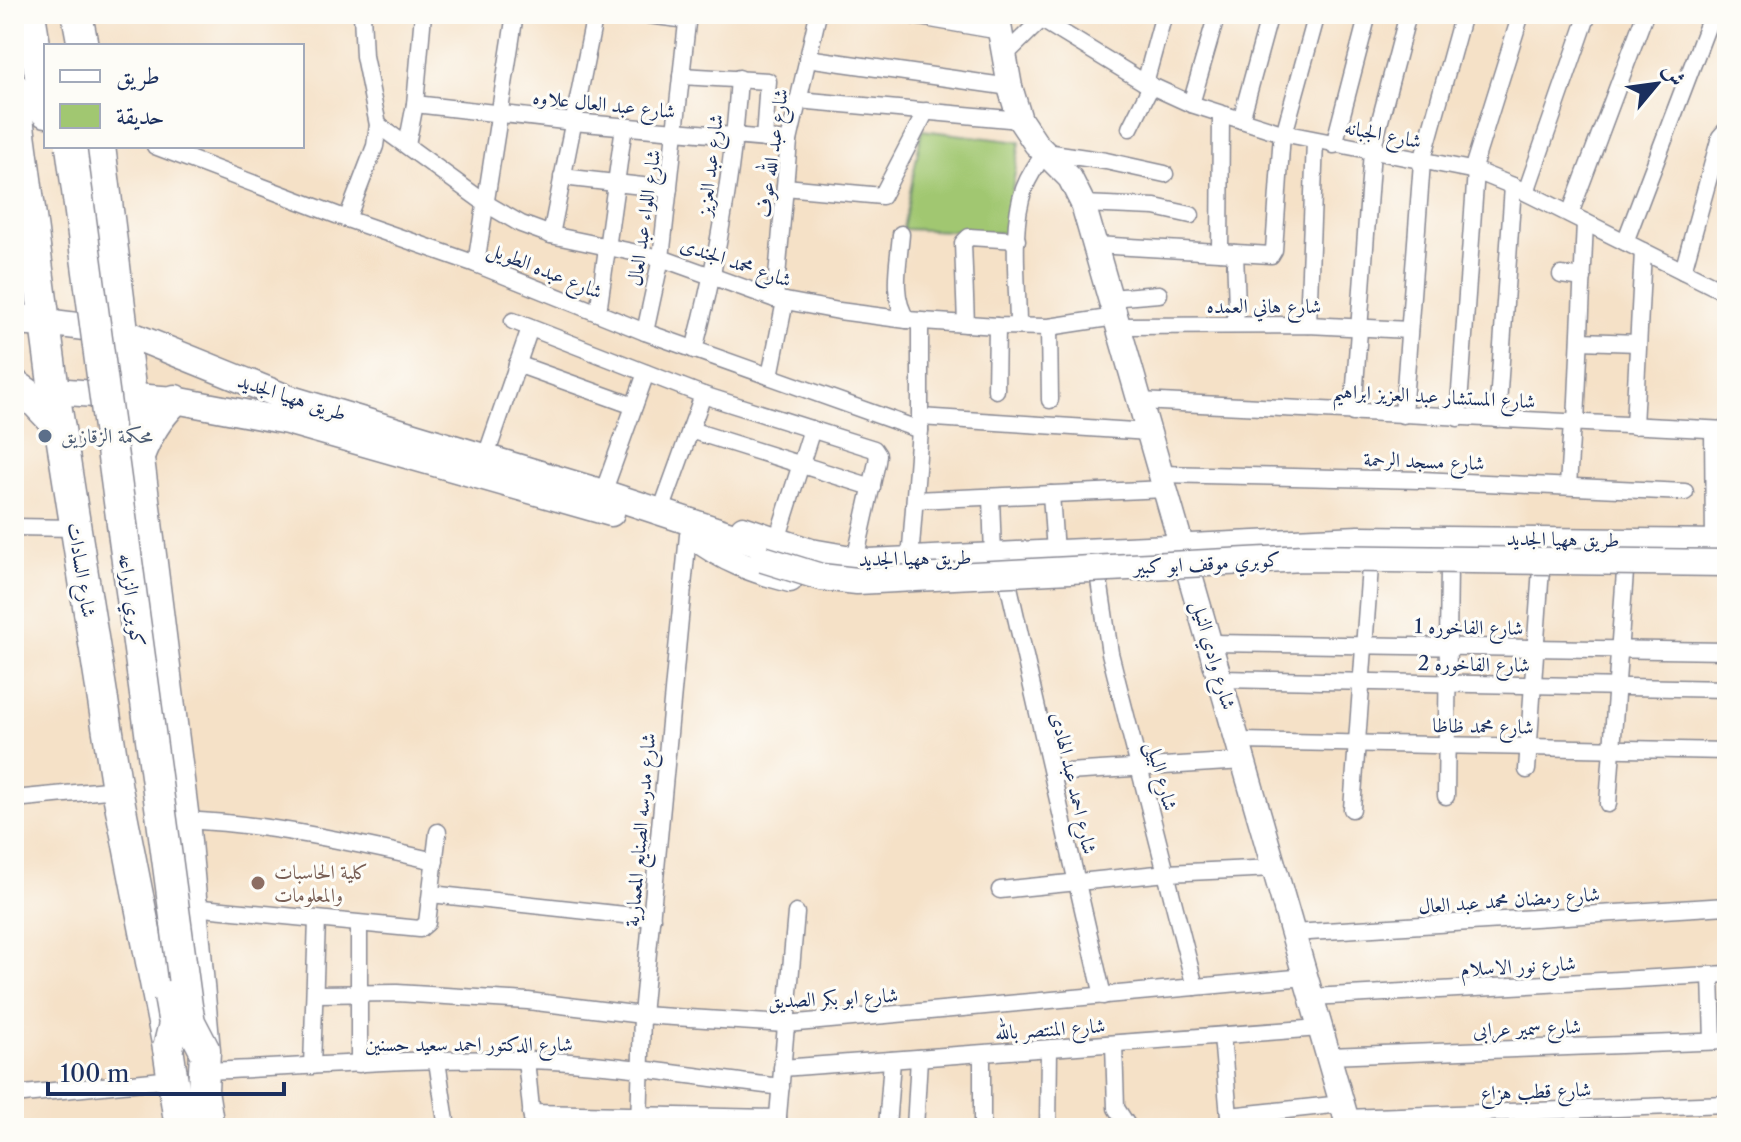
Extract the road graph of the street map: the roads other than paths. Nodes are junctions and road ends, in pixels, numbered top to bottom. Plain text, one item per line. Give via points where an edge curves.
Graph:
1 (30, 14) edge
2 (49, 14) edge
3 (77, 14) edge
4 (362, 14) edge
5 (423, 14) edge
6 (515, 14) edge
7 (595, 14) edge
8 (818, 14) edge
9 (902, 14) edge
10 (1164, 14) edge
11 (1217, 14) edge
12 (1270, 14) edge
13 (1317, 14) edge
14 (1368, 14) edge
15 (1408, 14) edge
16 (1463, 14) edge
17 (1521, 14) edge
18 (1588, 14) edge
19 (1645, 14) edge
20 (1712, 14) edge
21 (1725, 14) edge
22 (648, 15) edge
23 (1040, 16) edge
24 (687, 17) edge
25 (998, 23) edge
26 (1727, 28) edge
27 (55, 44) edge
28 (83, 44) edge
29 (1004, 56) junction
30 (807, 58) junction
31 (681, 76) junction
32 (739, 78) junction
33 (1148, 85) junction
34 (1010, 87) junction
35 (14, 88) edge
36 (44, 100) edge
37 (798, 100) junction
38 (415, 104) junction
39 (1191, 104) junction
40 (926, 111) junction
41 (501, 113) junction
42 (1221, 114) junction
43 (1020, 120) junction
44 (1241, 120) junction
45 (573, 122) junction
46 (378, 125) junction
47 (624, 126) junction
48 (1130, 128) dead end
49 (1727, 129) edge
50 (676, 131) junction
51 (1283, 134) junction
52 (736, 137) junction
53 (764, 139) junction
54 (789, 141) junction
55 (1315, 141) junction
56 (407, 145) junction
57 (1334, 145) junction
58 (51, 148) edge
59 (71, 148) edge
60 (100, 148) edge
61 (160, 148) edge
62 (1372, 151) junction
63 (1046, 152) junction
64 (1422, 162) junction
65 (1474, 171) junction
66 (1165, 174) dead end
67 (562, 177) junction
68 (616, 183) junction
69 (785, 187) junction
70 (669, 189) junction
71 (1519, 189) junction
72 (485, 203) junction
73 (1083, 204) junction
74 (32, 208) junction
75 (1191, 215) dead end
76 (1578, 218) junction
77 (347, 219) junction
78 (901, 234) dead end
79 (551, 235) junction
80 (1017, 240) junction
81 (1625, 242) junction
82 (608, 245) junction
83 (1095, 245) junction
84 (14, 248) edge
85 (1643, 251) junction
86 (1228, 253) junction
87 (661, 258) junction
88 (476, 264) junction
89 (1683, 271) junction
90 (1561, 275) dead end
91 (714, 276) junction
92 (1583, 278) junction
93 (1727, 293) edge
94 (1159, 294) dead end
95 (780, 300) junction
96 (598, 313) junction
97 (1114, 313) junction
98 (14, 320) edge
99 (914, 320) junction
100 (513, 321) dead end
101 (45, 322) junction
102 (966, 324) junction
103 (1234, 324) junction
104 (1308, 325) junction
105 (997, 326) junction
106 (1018, 326) junction
107 (1049, 327) junction
108 (1360, 327) junction
109 (530, 328) junction
110 (1409, 330) junction
111 (124, 332) junction
112 (645, 332) junction
113 (1580, 341) junction
114 (1638, 343) junction
115 (694, 350) junction
116 (517, 364) junction
117 (646, 373) junction
118 (770, 376) junction
119 (14, 384) edge
120 (996, 390) dead end
121 (54, 391) junction
122 (703, 395) junction
123 (132, 396) junction
124 (175, 400) junction
125 (1050, 400) dead end
126 (1140, 401) junction
127 (634, 406) junction
128 (1353, 413) junction
129 (1403, 415) junction
130 (1458, 418) junction
131 (1497, 419) junction
132 (1574, 422) junction
133 (920, 424) junction
134 (1634, 426) junction
135 (59, 427) junction
136 (812, 429) junction
137 (690, 430) junction
138 (1720, 430) edge
139 (1149, 432) junction
140 (139, 456) junction
141 (486, 456) junction
142 (801, 465) junction
143 (1164, 481) junction
144 (1568, 486) junction
145 (872, 487) junction
146 (1685, 492) dead end
147 (603, 493) junction
148 (1051, 494) junction
149 (991, 497) junction
150 (915, 500) junction
151 (661, 511) junction
152 (14, 527) edge
153 (76, 528) junction
154 (693, 532) junction
155 (768, 548) junction
156 (1724, 549) edge
157 (1055, 552) junction
158 (993, 556) junction
159 (1185, 557) junction
160 (855, 560) junction
161 (910, 560) junction
162 (1449, 566) junction
163 (1370, 567) junction
164 (1541, 568) junction
165 (1625, 572) junction
166 (1098, 573) junction
167 (1727, 575) edge
168 (1007, 578) junction
169 (1211, 643) junction
170 (1364, 645) junction
171 (1448, 646) junction
172 (1535, 648) junction
173 (1620, 649) junction
174 (1727, 651) edge
175 (1221, 679) junction
176 (1361, 682) junction
177 (1447, 684) junction
178 (1533, 685) junction
179 (1617, 687) junction
180 (1727, 689) edge
181 (1357, 744) junction
182 (1446, 745) junction
183 (1528, 747) junction
184 (1612, 749) junction
185 (1241, 751) junction
186 (1727, 751) edge
187 (1140, 768) junction
188 (1527, 770) dead end
189 (1052, 773) junction
190 (117, 789) junction
191 (1446, 796) dead end
192 (14, 799) edge
193 (1608, 804) dead end
194 (1352, 809) dead end
195 (184, 820) junction
196 (438, 832) dead end
197 (435, 861) junction
198 (1274, 868) junction
199 (1167, 873) junction
200 (1077, 882) junction
201 (1000, 890) dead end
202 (431, 894) junction
203 (1727, 906) edge
204 (192, 907) junction
205 (796, 913) dead end
206 (652, 918) junction
207 (317, 920) junction
208 (359, 924) junction
209 (1293, 933) junction
210 (1719, 975) edge
211 (1195, 987) junction
212 (1309, 987) junction
213 (315, 994) junction
214 (359, 994) junction
215 (1103, 996) junction
216 (642, 1015) junction
217 (786, 1024) junction
218 (1320, 1028) junction
219 (1222, 1036) junction
220 (1720, 1041) edge
221 (1114, 1044) junction
222 (168, 1048) junction
223 (1049, 1049) junction
224 (982, 1054) junction
225 (1328, 1056) junction
226 (919, 1058) junction
227 (526, 1060) junction
228 (892, 1060) junction
229 (205, 1061) junction
230 (437, 1061) junction
231 (359, 1064) junction
232 (312, 1066) junction
233 (782, 1068) junction
234 (640, 1070) junction
235 (172, 1079) junction
236 (781, 1087) junction
237 (14, 1095) edge
238 (1727, 1104) edge
239 (1345, 1117) edge
240 (532, 1120) edge
241 (639, 1121) edge
242 (1230, 1122) edge
243 (777, 1123) edge
244 (180, 1128) edge
245 (209, 1128) edge
246 (447, 1128) edge
247 (887, 1128) edge
248 (915, 1128) edge
249 (982, 1128) edge
250 (1048, 1128) edge
251 (1129, 1128) edge

1 - 36 highway
2 - 27 highway
3 - 28 highway
4 - 46 street via 364,56
5 - 38 street
6 - 41 street
7 - 45 street
8 - 30 street, شارع عبد الله عوف
9 - 25 street
10 - 33 street
11 - 39 street
12 - 44 street
13 - 51 street
14 - 57 street
15 - 62 street
16 - 64 street
17 - 65 street
18 - 71 street
19 - 76 street
20 - 81 street
21 - 26 street
22 - 24 street
23 - 29 street
23 - 33 street, شارع الجبانه
24 - 31 street, شارع اللواء عبد العال
25 - 29 street, شارع وادي النيل
29 - 34 street, شارع وادي النيل
30 - 34 street
30 - 37 street, شارع عبد الله عوف
31 - 32 street
31 - 50 street, شارع اللواء عبد العال
32 - 52 street, شارع عبد العزيز
32 - 53 street via 764,79 769,85
33 - 39 street, شارع الجبانه
33 - 48 street
34 - 43 street, شارع وادي النيل
35 - 74 highway, شارع السادات
37 - 40 street
37 - 54 street, شارع عبد الله عوف
38 - 41 street, شارع عبد العال علاوه
38 - 56 street
39 - 42 street, شارع الجبانه
40 - 43 street
40 - 69 street via 882,196
41 - 45 street, شارع عبد العال علاوه
41 - 72 street
42 - 44 street, شارع الجبانه
42 - 86 street
43 - 63 street, شارع وادي النيل
44 - 51 street, شارع الجبانه
45 - 47 street, شارع عبد العال علاوه
45 - 67 street
46 - 56 street, شارع محمد الجندى
46 - 77 street
47 - 50 street, شارع عبد العال علاوه
47 - 68 street
49 - 89 street via 1720,137
50 - 52 street, شارع عبد العال علاوه
50 - 70 street, شارع اللواء عبد العال
51 - 55 street, شارع الجبانه
51 - 86 street via 1274,250 1271,255
52 - 53 street, شارع عبد العال علاوه
52 - 91 street, شارع عبد العزيز
53 - 54 street, شارع عبد العال علاوه
54 - 69 street, شارع عبد الله عوف
55 - 57 street, شارع الجبانه
55 - 104 street
56 - 72 street, شارع محمد الجندى
57 - 62 street, شارع الجبانه
58 - 222 highway, كوبري الزراعه, bridge via 174,1024
59 - 229 highway, كوبري الزراعه, bridge via 187,1006
60 - 111 highway
61 - 77 street, شارع عبده الطويل
62 - 64 street, شارع الجبانه
62 - 108 street
63 - 66 street
63 - 73 street, شارع وادي النيل via 1070,178
63 - 80 street via 1023,190
64 - 65 street, شارع الجبانه
64 - 110 street
65 - 71 street, شارع الجبانه
65 - 130 street
67 - 68 street
67 - 79 street
68 - 70 street
68 - 82 street
69 - 95 street, شارع عبد الله عوف
70 - 87 street, شارع اللواء عبد العال
71 - 76 street, شارع الجبانه
71 - 131 street
72 - 79 street, شارع محمد الجندى
72 - 88 street
73 - 75 street via 1143,206
73 - 83 street, شارع وادي النيل
74 - 84 highway
74 - 101 highway, شارع السادات
76 - 81 street, شارع الجبانه
76 - 92 street
77 - 88 street, شارع عبده الطويل
78 - 99 street via 897,294 900,308
79 - 82 street, شارع محمد الجندى
80 - 102 street via 969,237 963,243
80 - 106 street
81 - 85 street, شارع الجبانه
82 - 87 street, شارع محمد الجندى
82 - 96 street
83 - 86 street
83 - 97 street, شارع وادي النيل
85 - 89 street, شارع الجبانه
85 - 114 street
86 - 103 street via 1237,307
87 - 91 street, شارع محمد الجندى
87 - 112 street, شارع اللواء عبد العال
88 - 96 street, شارع عبده الطويل
89 - 93 street, شارع الجبانه
90 - 92 street
91 - 95 street, شارع محمد الجندى
91 - 115 street, شارع عبد العزيز
92 - 113 street
94 - 97 street
95 - 99 street, شارع محمد الجندى
95 - 118 street, شارع عبد الله عوف
96 - 112 street, شارع عبده الطويل
97 - 103 street, شارع هاني العمده
97 - 107 street, شارع محمد الجندى
97 - 126 street, شارع وادي النيل
98 - 101 highway
99 - 102 street, شارع محمد الجندى
99 - 133 street
100 - 109 street
101 - 111 main road, طريق ههيا الجديد
101 - 121 highway, شارع السادات
102 - 105 street, شارع محمد الجندى
103 - 104 street, شارع هاني العمده
104 - 108 street, شارع هاني العمده
105 - 106 street, شارع محمد الجندى
105 - 120 street
106 - 107 street, شارع محمد الجندى
107 - 125 street
108 - 110 street, شارع هاني العمده
108 - 128 street
109 - 116 street
109 - 117 street
110 - 129 street
111 - 123 highway
111 - 141 main road, طريق ههيا الجديد via 287,398
112 - 115 street, شارع عبده الطويل
113 - 114 street
113 - 132 street
114 - 134 street
115 - 118 street, شارع عبده الطويل
116 - 127 street
116 - 141 street
117 - 122 street
117 - 127 street
118 - 133 street, شارع عبده الطويل
119 - 135 highway
121 - 123 main road, طريق ههيا الجديد
121 - 135 highway, شارع السادات
122 - 136 street
122 - 137 street
123 - 124 main road, طريق ههيا الجديد
123 - 140 highway
124 - 140 highway via 147,434
124 - 154 main road, طريق ههيا الجديد via 287,421
126 - 128 street, شارع المستشار عبد العزيز ابراهيم
126 - 139 street, شارع وادي النيل
127 - 147 street
128 - 129 street, شارع المستشار عبد العزيز ابراهيم
129 - 130 street, شارع المستشار عبد العزيز ابراهيم
130 - 131 street, شارع المستشار عبد العزيز ابراهيم
131 - 132 street, شارع المستشار عبد العزيز ابراهيم
132 - 134 street, شارع المستشار عبد العزيز ابراهيم
132 - 144 street
133 - 139 street, شارع عبده الطويل
133 - 150 street
134 - 138 street, شارع المستشار عبد العزيز ابراهيم
135 - 153 highway, شارع السادات
136 - 142 street
136 - 145 street via 874,449 878,455
137 - 142 street
137 - 151 street
138 - 156 street
139 - 143 street, شارع وادي النيل
140 - 195 highway
141 - 147 main road, طريق ههيا الجديد
142 - 145 street
142 - 155 street
143 - 144 street, شارع مسجد الرحمة via 1421,480
143 - 148 street, شارع مسجد الرحمة
143 - 159 street, شارع وادي النيل
144 - 146 street, شارع مسجد الرحمة
145 - 160 street
147 - 151 main road, طريق ههيا الجديد
148 - 149 street, شارع مسجد الرحمة
148 - 157 street
149 - 150 street, شارع مسجد الرحمة
149 - 158 street
150 - 161 street
151 - 154 main road, طريق ههيا الجديد
152 - 153 street
153 - 190 highway, شارع السادات
154 - 155 main road, كوبري موقف ابو كبير
154 - 168 street, طريق ههيا الجديد via 713,552 735,563 825,588
154 - 206 street, شارع مدرسه الصنايع المعمارية
155 - 156 main road, كوبري موقف ابو كبير via 857,569 1304,545
155 - 160 street, طريق ههيا الجديد
156 - 159 street, طريق ههيا الجديد via 1359,538
157 - 158 street, طريق ههيا الجديد
157 - 159 street, طريق ههيا الجديد
158 - 161 street, طريق ههيا الجديد
159 - 163 street, طريق ههيا الجديد
159 - 166 street, طريق ههيا الجديد
159 - 169 street, شارع وادي النيل
160 - 161 street, طريق ههيا الجديد
162 - 163 street, طريق ههيا الجديد
162 - 164 street, طريق ههيا الجديد
162 - 171 street
163 - 170 street
164 - 165 street, طريق ههيا الجديد
164 - 172 street
165 - 167 street, طريق ههيا الجديد
165 - 173 street
166 - 168 street, طريق ههيا الجديد
166 - 187 street, شارع البيلى via 1110,653
168 - 189 street, شارع احمد عبد الهادى
169 - 170 street, شارع الفاخوره 1
169 - 175 street, شارع وادي النيل
170 - 171 street, شارع الفاخوره 1
170 - 176 street
171 - 172 street, شارع الفاخوره 1
171 - 177 street
172 - 173 street, شارع الفاخوره 1
172 - 178 street
173 - 174 street, شارع الفاخوره 1
173 - 179 street
175 - 176 street, شارع الفاخوره 2
175 - 185 street, شارع وادي النيل
176 - 177 street, شارع الفاخوره 2
176 - 181 street
177 - 178 street, شارع الفاخوره 2
177 - 182 street
178 - 179 street, شارع الفاخوره 2
178 - 183 street
179 - 180 street, شارع الفاخوره 2
179 - 184 street
181 - 182 street, شارع محمد ظاظا
181 - 185 street, شارع محمد ظاظا
181 - 194 street
182 - 183 street, شارع محمد ظاظا
182 - 191 street
183 - 184 street, شارع محمد ظاظا
183 - 188 street
184 - 186 street, شارع محمد ظاظا
184 - 193 street
185 - 187 street, شارع محمد ظاظا
185 - 198 street, شارع وادي النيل
187 - 189 street, شارع محمد ظاظا
187 - 199 street, شارع البيلى
189 - 200 street, شارع احمد عبد الهادى
190 - 192 street
190 - 222 highway, شارع السادات
195 - 197 street via 290,830
195 - 204 highway
196 - 197 street
197 - 202 street
198 - 199 street
198 - 209 street, شارع وادي النيل
199 - 200 street
199 - 211 street, شارع البيلى
200 - 201 street
200 - 215 street, شارع احمد عبد الهادى
202 - 206 street
202 - 208 street via 427,923 420,929
203 - 209 street, شارع رمضان محمد عبد العال
204 - 207 street
204 - 229 highway
205 - 217 street
206 - 216 street, شارع مدرسه الصنايع المعمارية
207 - 208 street
207 - 213 street
208 - 214 street
209 - 212 street, شارع وادي النيل
210 - 212 street, شارع نور الاسلام
210 - 220 street
211 - 212 street, شارع ابو بكر الصديق
211 - 215 street, شارع ابو بكر الصديق
212 - 218 street, شارع وادي النيل
213 - 214 street, شارع ابو بكر الصديق
213 - 232 street
214 - 216 street, شارع ابو بكر الصديق via 528,1001
214 - 231 street
215 - 217 street, شارع ابو بكر الصديق
216 - 217 street, شارع ابو بكر الصديق
216 - 234 street, شارع مدرسه الصنايع المعمارية
217 - 233 street
218 - 219 street, شارع المنتصر بالله
218 - 225 street, شارع وادي النيل
219 - 221 street, شارع المنتصر بالله
219 - 242 street
220 - 225 street, شارع سمير عرابى
221 - 223 street, شارع المنتصر بالله
221 - 251 street via 1116,1108
222 - 235 highway
223 - 224 street, شارع المنتصر بالله
223 - 250 street
224 - 226 street, شارع المنتصر بالله
224 - 249 street
225 - 239 street, شارع وادي النيل
226 - 228 street, شارع المنتصر بالله
226 - 248 street
227 - 230 street, شارع الدكتور احمد سعيد حسنين
227 - 234 street, شارع الدكتور احمد سعيد حسنين
227 - 240 street
228 - 233 street, شارع المنتصر بالله
228 - 247 street
229 - 232 street, شارع الدكتور احمد سعيد حسنين
229 - 245 highway
230 - 231 street, شارع الدكتور احمد سعيد حسنين
230 - 246 street
231 - 232 street, شارع الدكتور احمد سعيد حسنين
233 - 236 street
234 - 236 street, شارع الدكتور احمد سعيد حسنين
234 - 241 street, شارع مدرسه الصنايع المعمارية
235 - 237 street
235 - 244 highway
236 - 243 street
238 - 239 street, شارع قطب هزاع
239 - 242 street, شارع قطب هزاع
240 - 241 street
241 - 243 street

